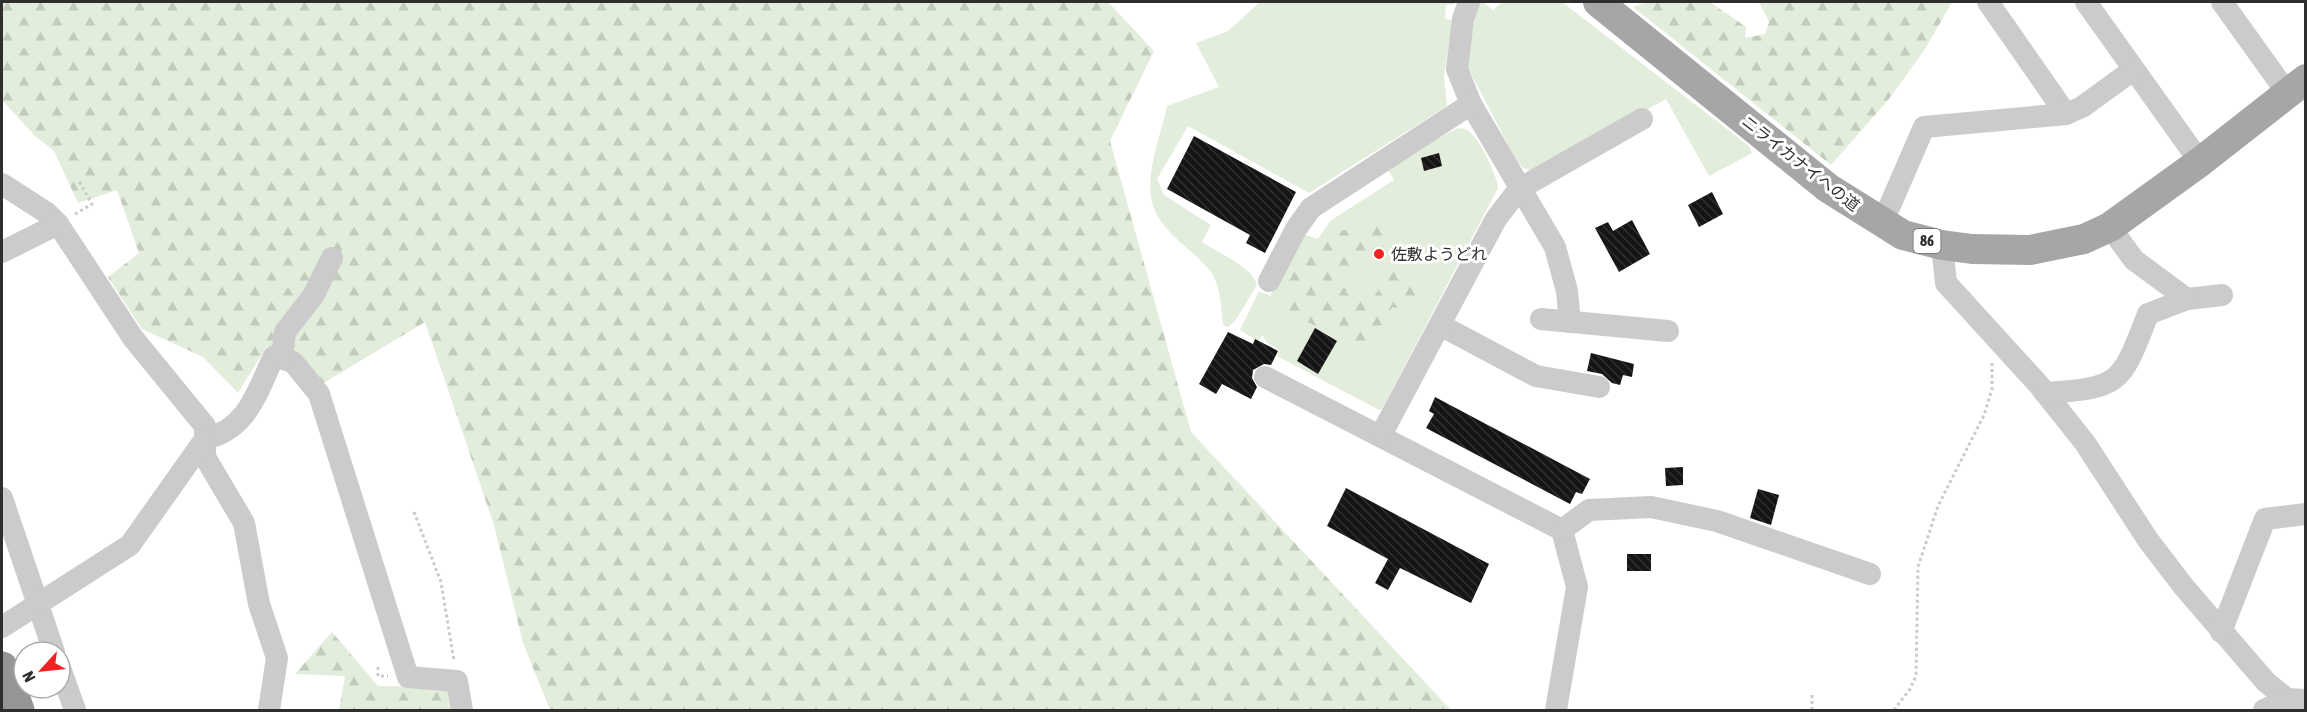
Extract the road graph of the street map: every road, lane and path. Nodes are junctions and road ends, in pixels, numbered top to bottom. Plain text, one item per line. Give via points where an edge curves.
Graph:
1 (1469, 2) edge
2 (1598, 2) edge
3 (1988, 2) edge
4 (2086, 2) edge
5 (2222, 2) edge
6 (2133, 70) junction
7 (2297, 87) edge
8 (1471, 104) junction
9 (2066, 114) junction
10 (1642, 119) dead end
11 (2200, 162) junction
12 (79, 181) dead end
13 (2, 184) edge
14 (1519, 189) junction
15 (58, 224) junction
16 (1886, 226) junction
17 (2110, 227) junction
18 (1942, 245) junction
19 (2, 252) edge
20 (332, 258) dead end
21 (1269, 281) dead end
22 (2222, 295) dead end
23 (2187, 299) junction
24 (1541, 319) dead end
25 (1570, 322) junction
26 (1440, 325) junction
27 (1668, 331) dead end
28 (282, 358) junction
29 (1992, 361) dead end
30 (1265, 377) dead end
31 (1599, 387) dead end
32 (2045, 393) junction
33 (1381, 435) junction
34 (205, 439) junction
35 (2, 498) edge
36 (414, 512) dead end
37 (2306, 514) edge
38 (1562, 530) junction
39 (1870, 574) dead end
40 (36, 604) junction
41 (2, 627) edge
42 (2221, 632) junction
43 (50, 640) edge
44 (458, 681) junction
45 (1812, 695) dead end
46 (2280, 705) edge
47 (269, 711) edge
48 (462, 711) edge
49 (1556, 711) edge
50 (1812, 711) edge
51 (1894, 711) edge

1 - 8 street via 1463,18 1457,69
2 - 16 main road, ニライカナイへの道 / 86 via 1828,188
3 - 9 street
4 - 6 street
5 - 7 street
6 - 9 street
6 - 11 street
7 - 11 main road, ニライカナイへの道 / 86
8 - 14 street
8 - 21 street via 1311,208
9 - 16 street via 1924,127 1888,210
10 - 14 street
11 - 17 main road, ニライカナイへの道 / 86
12 - 15 path via 92,204
13 - 15 street
14 - 25 street via 1555,247 1567,291
14 - 26 street via 1496,219
15 - 19 street
15 - 34 street via 133,338 205,426
16 - 18 main road, ニライカナイへの道 / 86 via 1903,235
17 - 18 main road, ニライカナイへの道 / 86 via 2084,239 2030,250
17 - 23 street via 2134,260
18 - 32 street via 1946,283
20 - 28 street via 313,296 285,332
22 - 23 street
23 - 32 street via 2148,314 2131,357 2116,380 2087,390
24 - 25 street
25 - 27 street
26 - 31 street via 1536,376
26 - 33 street
28 - 34 street via 274,356 244,418 223,435
28 - 44 street via 293,362 320,394 408,677
29 - 51 path via 1992,389 1984,415 1938,506 1924,544 1918,567 1916,676
30 - 33 street
32 - 42 street via 2085,443 2148,540
33 - 38 street
34 - 40 street via 130,545
34 - 47 street via 205,457 244,523 259,604 277,658
35 - 40 street
36 - 44 path via 441,582
37 - 42 street via 2265,519
38 - 39 street via 1589,510 1651,507 1717,521
38 - 49 street via 1577,587
40 - 41 street
40 - 43 street
42 - 46 street via 2271,687
44 - 48 street
45 - 50 path

